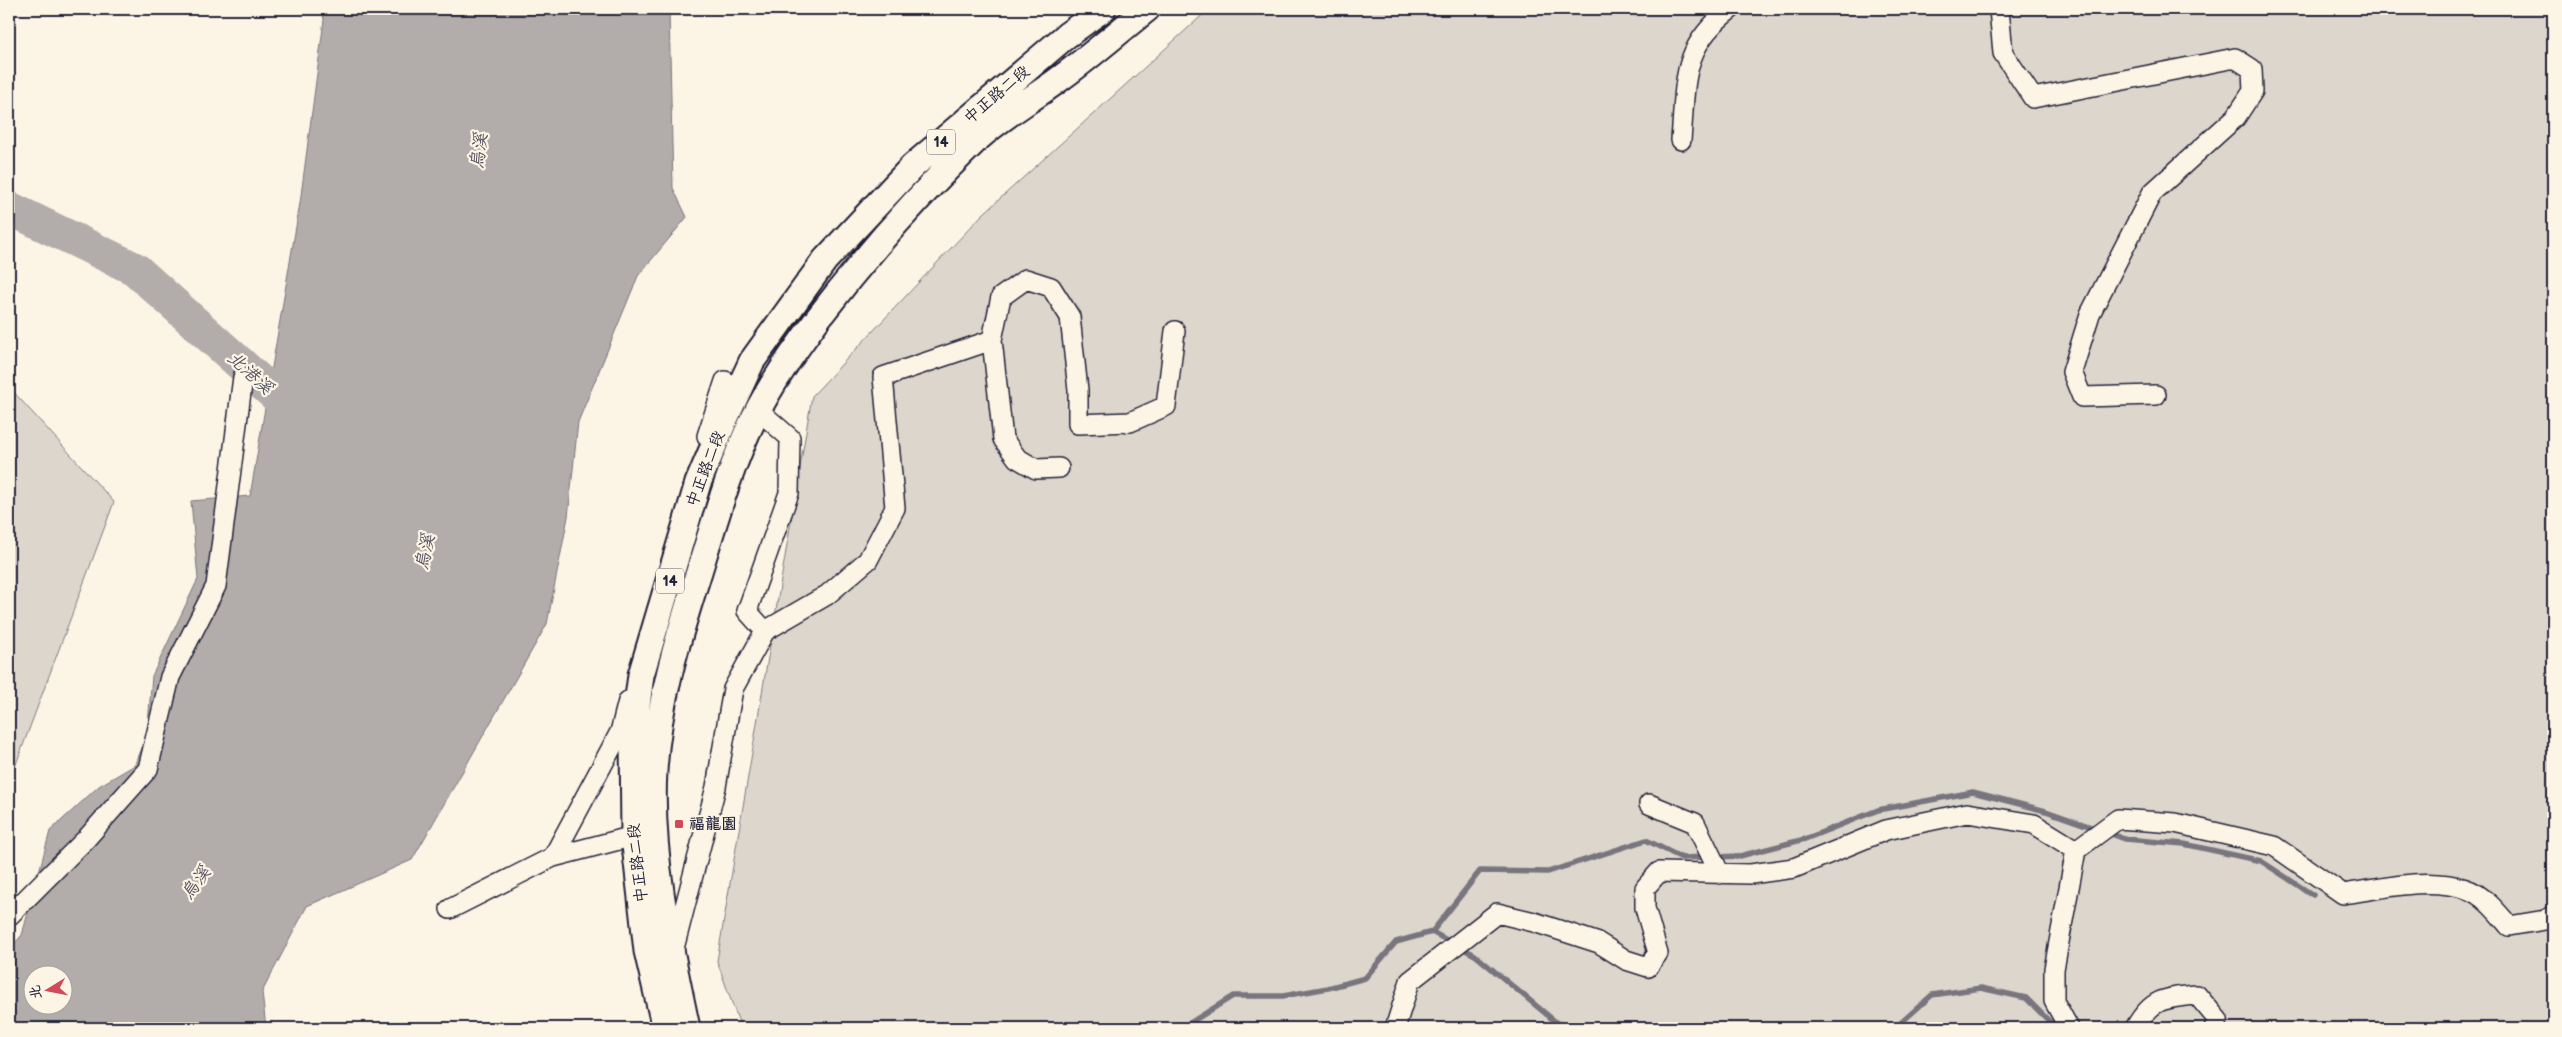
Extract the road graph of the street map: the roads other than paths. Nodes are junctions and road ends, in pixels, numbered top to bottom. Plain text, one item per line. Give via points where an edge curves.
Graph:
1 (1070, 9) edge
2 (1103, 9) edge
3 (1147, 9) edge
4 (1731, 9) edge
5 (1998, 9) edge
6 (1067, 35) junction
7 (1083, 62) junction
8 (1681, 140) dead end
9 (1174, 331) dead end
10 (992, 340) junction
11 (243, 377) dead end
12 (738, 392) junction
13 (2156, 395) dead end
14 (758, 410) junction
15 (1059, 468) dead end
16 (765, 631) junction
17 (1649, 804) dead end
18 (634, 836) junction
19 (2083, 844) junction
20 (553, 857) junction
21 (1719, 871) junction
22 (450, 910) dead end
23 (9, 916) edge
24 (2553, 916) edge
25 (672, 958) junction
26 (665, 1028) edge
27 (687, 1028) edge
28 (1395, 1028) edge
29 (2069, 1028) edge
30 (2135, 1028) edge
31 (2214, 1028) edge

1 - 6 main road
2 - 6 main road, 中正路二段 / 14
3 - 7 main road, 中正路二段 / 14
4 - 8 lane via 1699,39 1686,71
5 - 13 lane via 2002,53 2033,98 2234,58 2252,70 2253,91 2236,117 2152,193 2090,314 2072,372 2082,397
6 - 7 main road
6 - 12 main road, 中正路二段 / 14 via 913,166 832,253 752,361
7 - 14 main road, 中正路二段 / 14 via 978,139 917,201 857,267 779,372
9 - 10 lane via 1166,406 1130,422 1078,424 1078,390 1070,317 1051,287 1026,278 1001,297
10 - 15 lane via 1002,439 1017,458 1036,469
10 - 16 lane via 883,377 895,508 868,560 826,596
11 - 23 lane via 216,586 170,677 148,769 86,839
12 - 18 main road, 中正路二段 / 14 via 698,484 641,675 633,736
12 - 20 lane via 725,380 657,582 620,732
14 - 16 lane via 790,438 789,493 748,611
14 - 25 main road, 中正路二段 / 14 via 725,491 688,607 667,676 658,729 654,773 655,828
16 - 25 lane via 733,689 716,788
17 - 21 lane via 1695,823
18 - 20 lane
18 - 26 main road, 中正路二段 / 14 via 648,951
19 - 21 lane via 2034,824 1967,813 1886,830 1794,868 1751,874
19 - 24 lane via 2118,819 2175,823 2274,846 2343,894 2422,883 2466,889 2493,907 2510,926
19 - 29 lane via 2054,970 2054,1001
20 - 22 lane
21 - 28 lane via 1659,872 1645,888 1645,908 1658,953 1648,968 1626,960 1599,943 1497,913 1410,981
25 - 27 main road, 中正路二段 / 14
30 - 31 lane via 2141,1017 2162,998 2197,995 2218,1020

